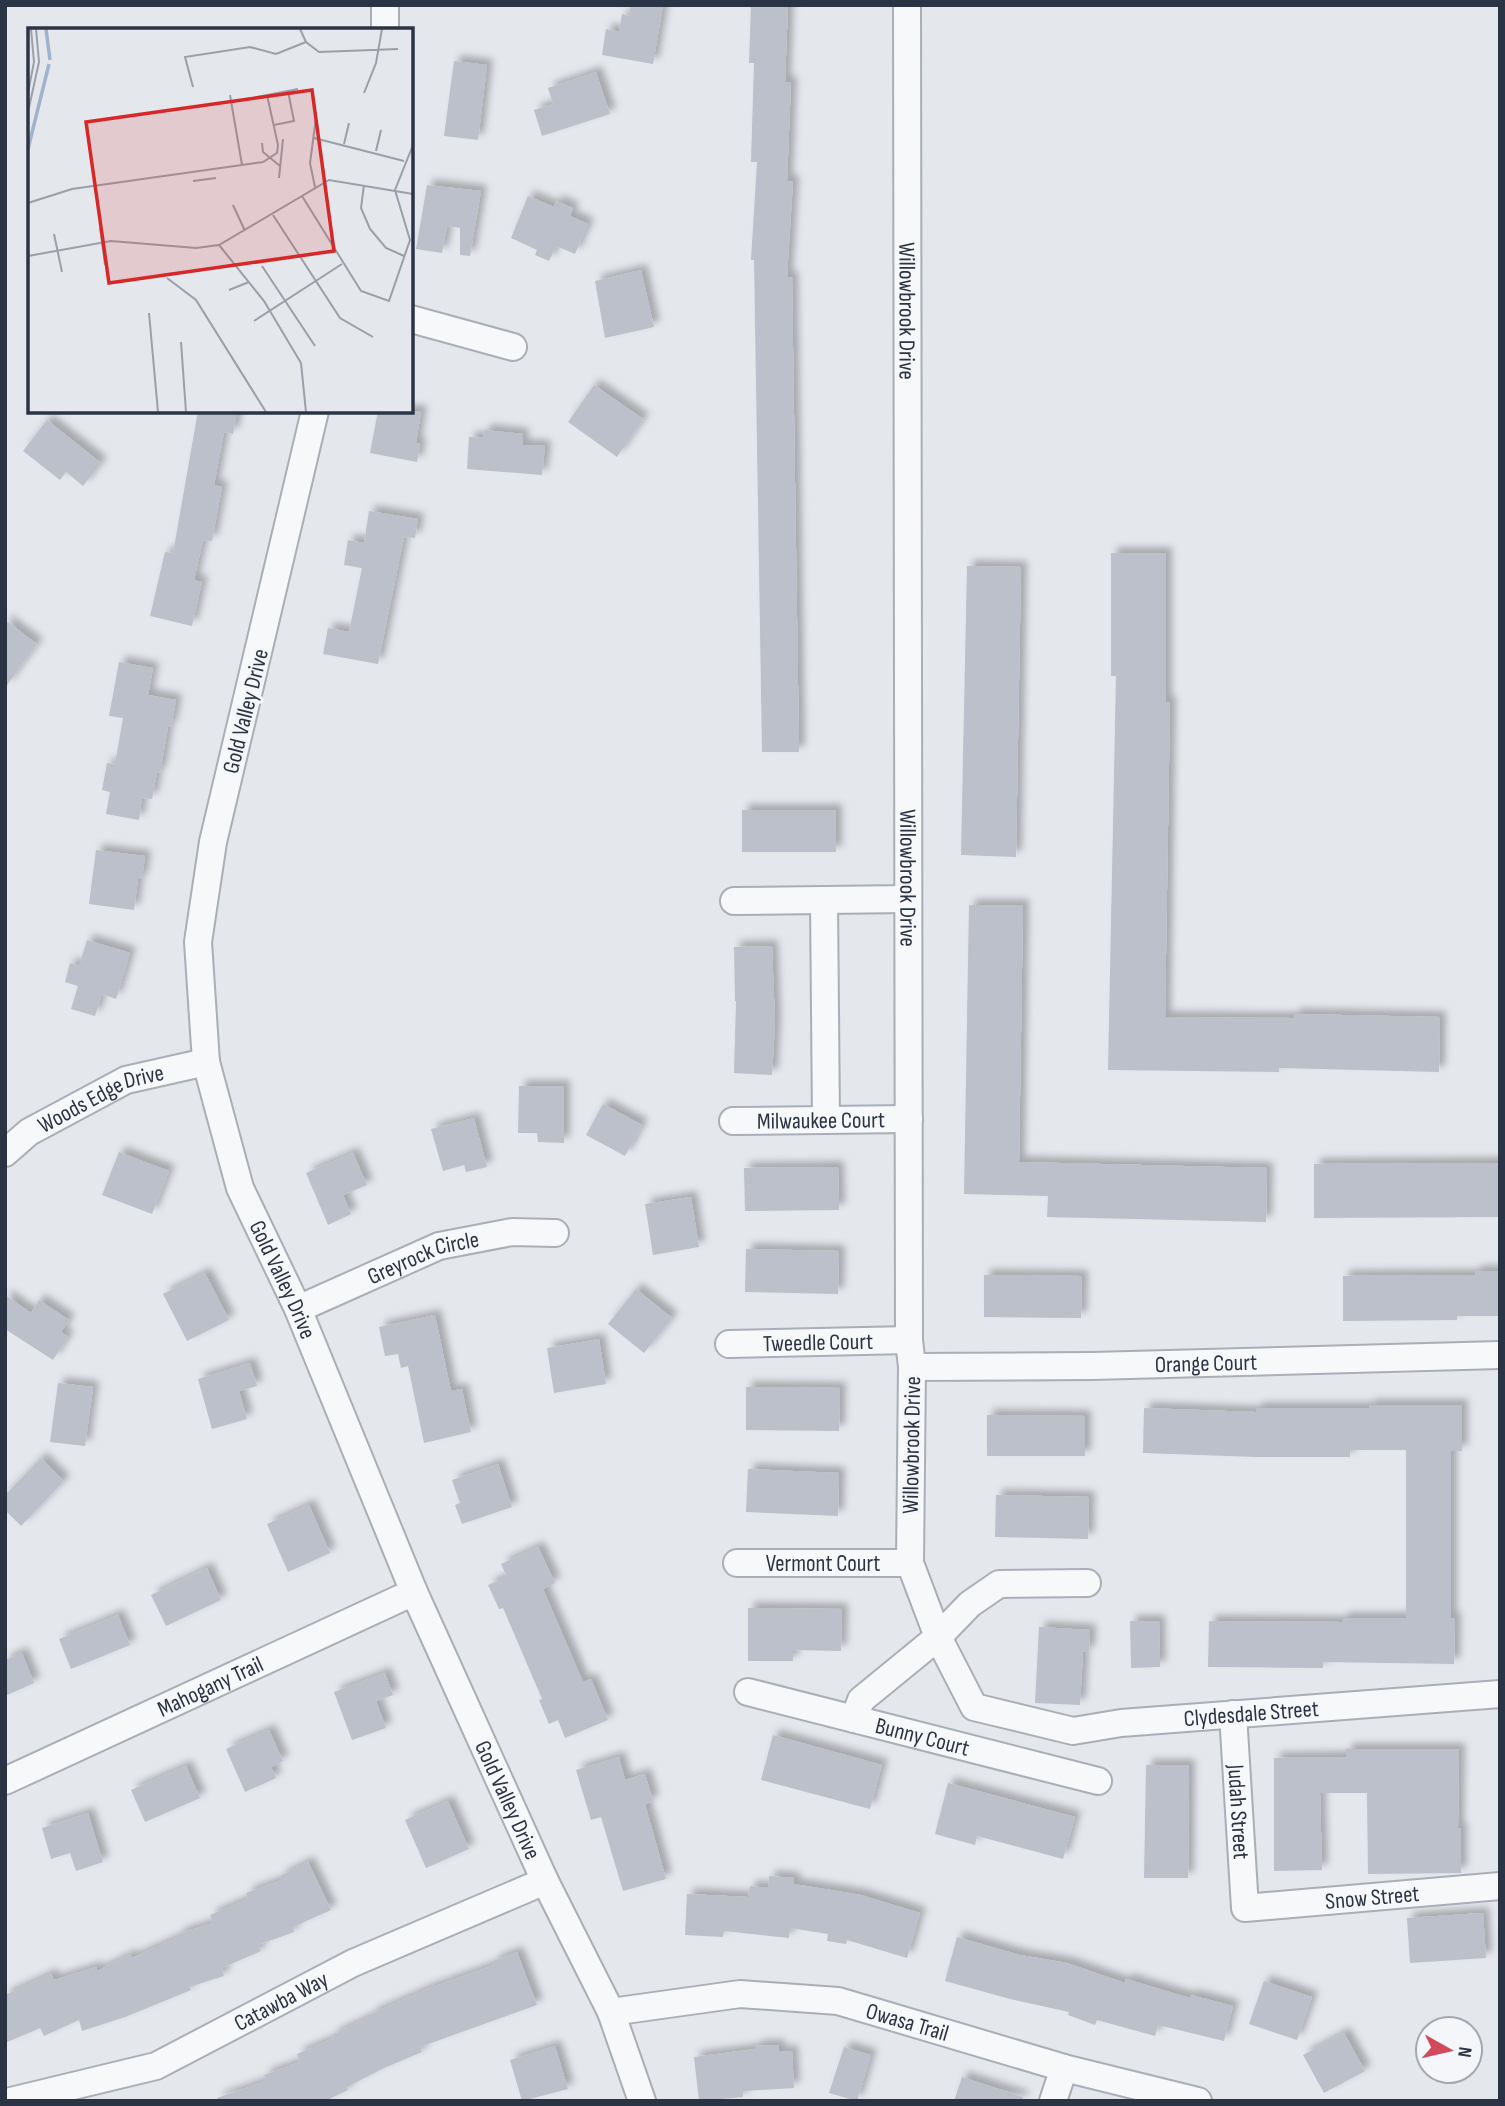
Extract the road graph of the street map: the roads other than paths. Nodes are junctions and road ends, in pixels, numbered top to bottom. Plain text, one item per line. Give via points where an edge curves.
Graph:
1 (385, 5) edge
2 (906, 5) edge
3 (385, 28) edge
4 (413, 320) edge
5 (513, 347) dead end
6 (315, 413) edge
7 (908, 899) junction
8 (824, 900) junction
9 (734, 901) dead end
10 (206, 1062) junction
11 (909, 1118) junction
12 (826, 1120) junction
13 (733, 1122) dead end
14 (5, 1153) edge
15 (555, 1233) dead end
16 (298, 1309) junction
17 (909, 1340) junction
18 (729, 1344) dead end
19 (1500, 1357) edge
20 (912, 1367) junction
21 (737, 1563) dead end
22 (909, 1563) junction
23 (1087, 1583) dead end
24 (414, 1592) junction
25 (937, 1637) junction
26 (748, 1692) dead end
27 (1500, 1694) edge
28 (1233, 1714) junction
29 (1003, 1715) joint
30 (855, 1719) junction
31 (5, 1781) edge
32 (1098, 1782) dead end
33 (545, 1881) junction
34 (1500, 1886) edge
35 (1245, 1908) joint
36 (611, 2012) junction
37 (1064, 2068) junction
38 (11, 2101) edge
39 (642, 2101) edge
40 (1053, 2101) edge
41 (1198, 2101) edge

1 - 3 street
2 - 7 street, Willowbrook Drive
4 - 5 street
6 - 10 street, Gold Valley Drive via 213,842 198,942
7 - 8 street
7 - 11 street, Willowbrook Drive
8 - 9 street
8 - 12 street
10 - 14 street, Woods Edge Drive via 125,1080 29,1132
10 - 16 street, Gold Valley Drive via 240,1188
11 - 12 street, Milwaukee Court
11 - 17 street, Willowbrook Drive
12 - 13 street, Milwaukee Court
15 - 16 street, Greyrock Circle via 512,1233 439,1246
16 - 24 street, Gold Valley Drive
17 - 18 street, Tweedle Court
17 - 20 street, Willowbrook Drive
19 - 20 street, Orange Court
20 - 22 street, Willowbrook Drive
21 - 22 street, Vermont Court
22 - 25 street, Willowbrook Drive
23 - 25 street via 999,1584 970,1604
24 - 31 street, Mahogany Trail
24 - 33 street, Gold Valley Drive
25 - 29 street, Willowbrook Drive via 974,1707
25 - 30 street via 861,1700
26 - 30 street, Bunny Court
27 - 28 street, Clydesdale Street
28 - 29 street, Clydesdale Street via 1073,1731
28 - 35 street, Judah Street
30 - 32 street, Bunny Court
33 - 36 street, Gold Valley Drive
33 - 38 street, Catawba Way via 353,1962 156,2066
34 - 35 street, Snow Street
36 - 37 street, Owasa Trail via 740,1994 838,2001
36 - 39 street, Gold Valley Drive
37 - 40 street
37 - 41 street, Owasa Trail

